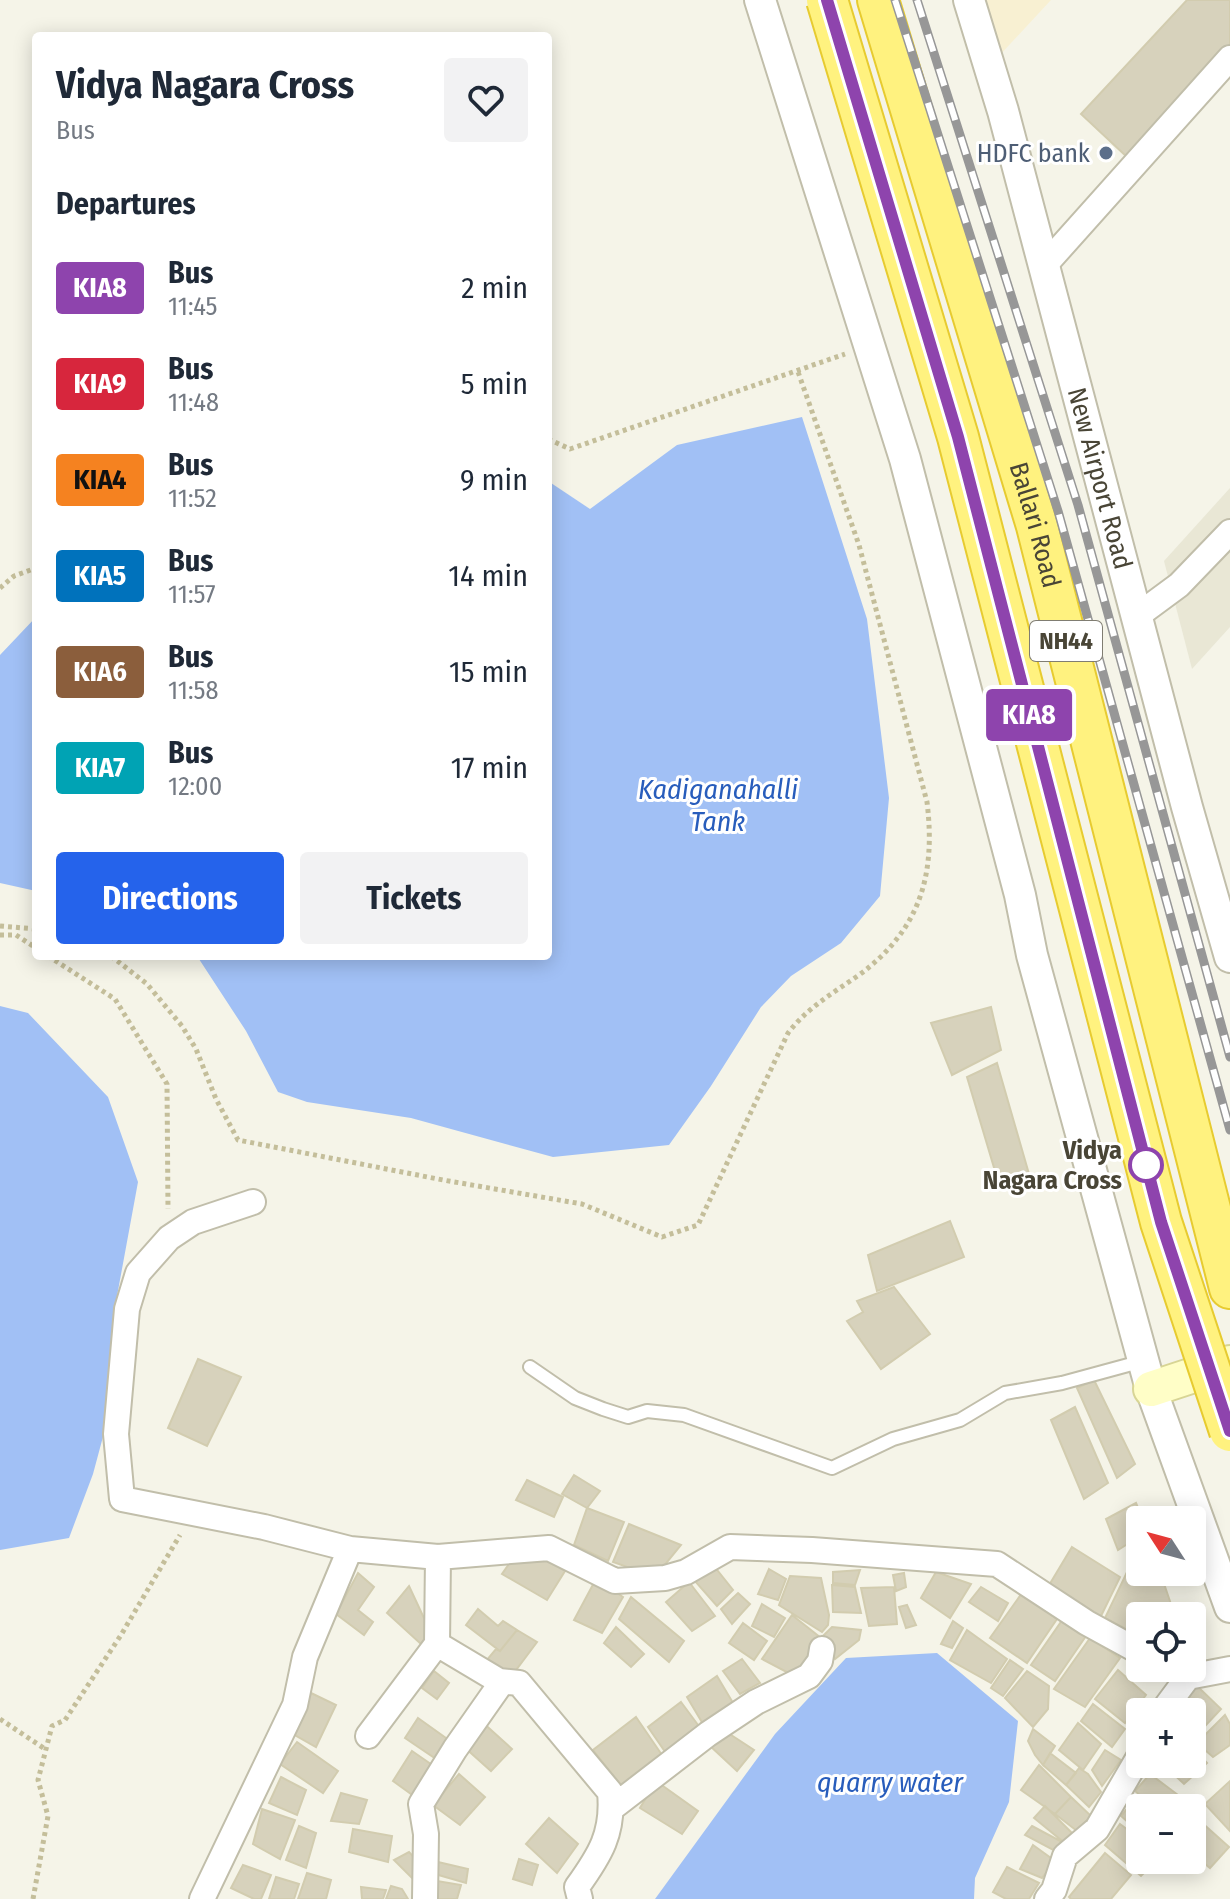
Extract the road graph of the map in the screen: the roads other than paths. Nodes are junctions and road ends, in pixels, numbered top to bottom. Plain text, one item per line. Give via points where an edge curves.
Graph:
1 (760, 0) edge
2 (827, 0) edge
3 (878, 0) edge
4 (969, 0) edge
5 (1230, 58) edge
6 (1044, 266) junction
7 (1230, 532) edge
8 (1137, 616) junction
9 (1230, 957) edge
10 (253, 1202) dead end
11 (1230, 1288) edge
12 (1230, 1363) edge
13 (530, 1367) dead end
14 (1147, 1375) junction
15 (1230, 1431) edge
16 (350, 1549) junction
17 (438, 1557) junction
18 (1230, 1607) edge
19 (437, 1644) junction
20 (1126, 1644) edge
21 (822, 1649) dead end
22 (1230, 1669) edge
23 (1206, 1670) edge
24 (502, 1682) junction
25 (368, 1736) dead end
26 (1127, 1778) edge
27 (612, 1808) junction
28 (202, 1899) edge
29 (425, 1899) edge
30 (580, 1899) edge
31 (1047, 1899) edge

1 - 14 street via 905,459
2 - 15 highway, Ballari Road / NH44, bridge via 958,437 1161,1222
3 - 11 highway, Ballari Road / NH44 via 1037,526
4 - 6 street, New Airport Road
5 - 6 street
6 - 8 street, New Airport Road
7 - 8 street via 1179,585
8 - 9 street, New Airport Road
10 - 16 street via 193,1222 169,1238 138,1273 127,1309 116,1434 122,1499
12 - 14 main road
13 - 14 lane via 575,1398 603,1409 628,1417 647,1411 684,1415 832,1468 893,1439 960,1420 1005,1393
14 - 18 street
16 - 17 street
16 - 28 street via 305,1657 295,1705
17 - 19 street
17 - 20 street via 549,1548 615,1581 686,1572 730,1547 997,1564
19 - 24 street
19 - 25 street
21 - 27 street via 809,1676 708,1734
22 - 23 street
24 - 27 street via 519,1683 610,1792
24 - 29 street via 421,1804
26 - 31 street via 1097,1829 1065,1856
27 - 30 street via 602,1852 577,1887

